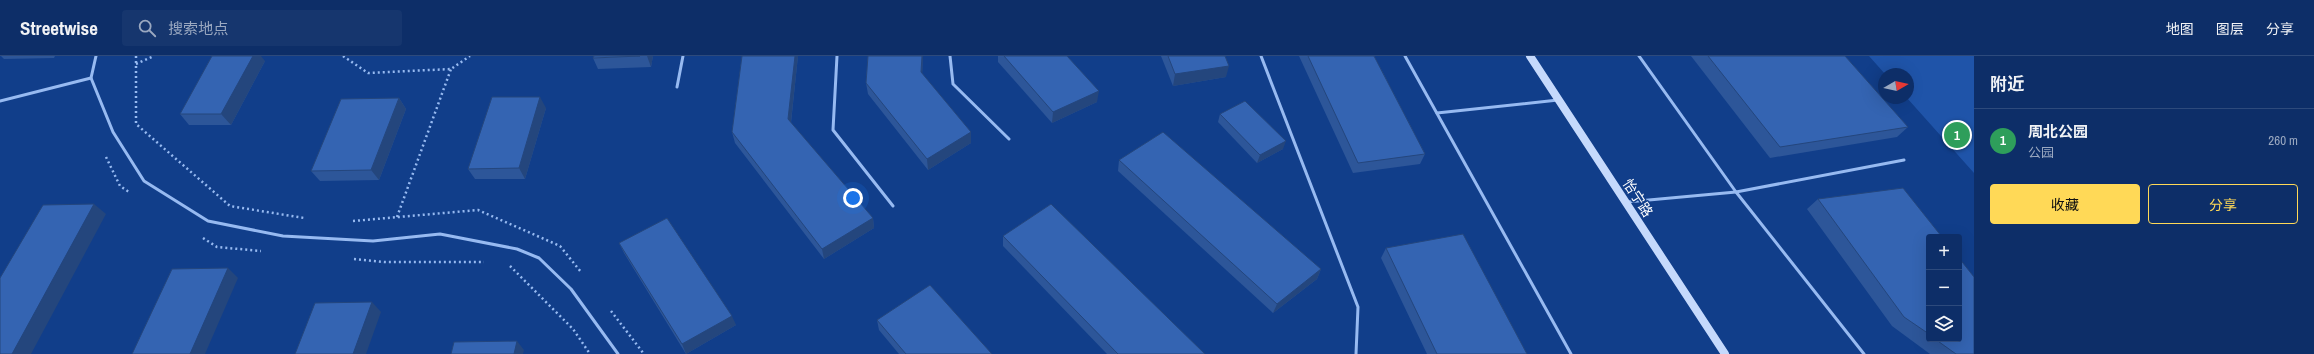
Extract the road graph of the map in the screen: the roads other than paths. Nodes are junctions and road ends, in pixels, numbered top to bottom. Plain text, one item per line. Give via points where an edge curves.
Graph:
1 (96, 56) edge
2 (683, 56) edge
3 (837, 56) edge
4 (950, 56) edge
5 (1261, 56) edge
6 (1405, 56) edge
7 (1530, 56) edge
8 (1639, 56) edge
9 (91, 78) junction
10 (677, 87) dead end
11 (0, 100) edge
12 (1558, 100) junction
13 (1437, 113) junction
14 (1009, 139) dead end
15 (1904, 160) dead end
16 (1736, 192) junction
17 (1625, 203) junction
18 (893, 206) dead end
19 (618, 354) edge
20 (1356, 354) edge
21 (1571, 354) edge
22 (1724, 354) edge
23 (1864, 354) edge

1 - 9 lane
2 - 10 lane
3 - 18 lane via 833,130
4 - 14 lane via 953,84
5 - 20 lane via 1358,307
6 - 13 lane
7 - 12 street, 怡宁路
8 - 16 lane
9 - 11 lane
9 - 19 lane via 113,132 144,182 208,221 283,236 373,241 440,234 517,249 539,258 571,289
12 - 13 lane
12 - 17 street, 怡宁路
13 - 21 lane
15 - 16 lane
16 - 17 lane
16 - 23 lane
17 - 22 street, 怡宁路

